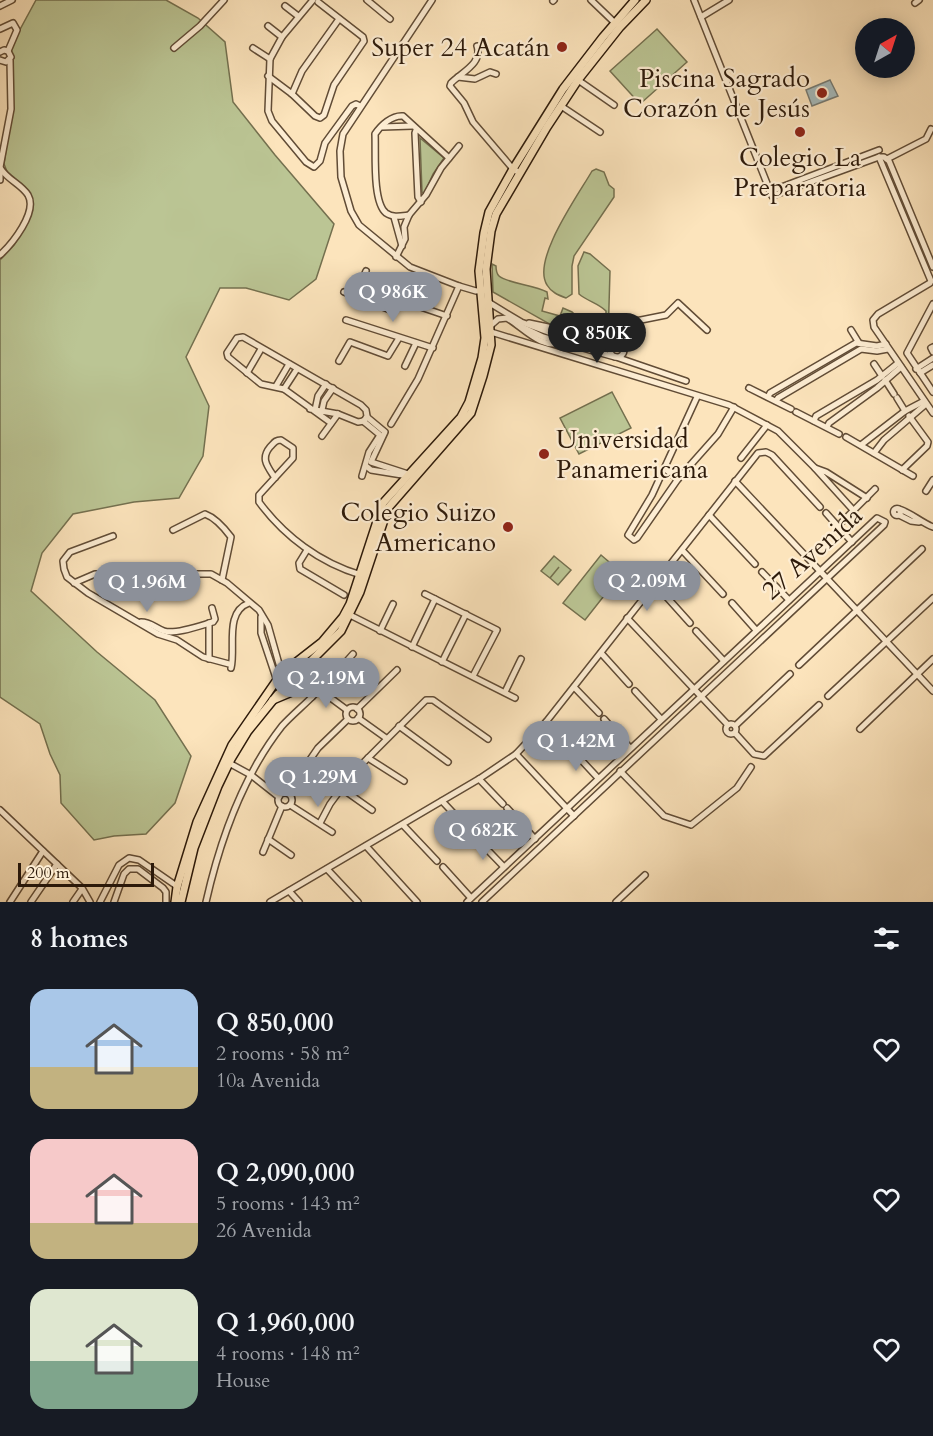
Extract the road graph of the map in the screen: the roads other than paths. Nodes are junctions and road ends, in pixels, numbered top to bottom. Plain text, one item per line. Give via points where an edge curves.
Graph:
1 (12, 0) edge
2 (224, 0) edge
3 (307, 0) edge
4 (367, 0) edge
5 (432, 0) edge
6 (591, 0) edge
7 (635, 0) edge
8 (646, 0) edge
9 (694, 0) edge
10 (729, 0) edge
11 (315, 1) edge
12 (0, 6) edge
13 (285, 6) dead end
14 (300, 14) junction
15 (701, 17) junction
16 (339, 19) junction
17 (390, 19) dead end
18 (615, 23) junction
19 (268, 26) dead end
20 (0, 29) edge
21 (282, 37) junction
22 (477, 46) dead end
23 (174, 48) dead end
24 (254, 48) dead end
25 (8, 51) junction
26 (0, 52) edge
27 (270, 58) junction
28 (5, 61) edge
29 (496, 74) dead end
30 (268, 76) junction
31 (457, 77) junction
32 (578, 80) junction
33 (292, 94) junction
34 (614, 105) dead end
35 (360, 106) junction
36 (561, 106) junction
37 (380, 128) junction
38 (415, 128) junction
39 (931, 129) dead end
40 (0, 131) edge
41 (7, 131) junction
42 (600, 132) dead end
43 (459, 146) dead end
44 (879, 150) dead end
45 (2, 151) edge
46 (879, 157) junction
47 (449, 158) junction
48 (887, 159) junction
49 (0, 167) edge
50 (892, 168) junction
51 (516, 171) junction
52 (885, 171) junction
53 (9, 179) junction
54 (0, 180) edge
55 (772, 193) junction
56 (421, 202) junction
57 (409, 215) junction
58 (394, 217) junction
59 (401, 227) junction
60 (0, 255) edge
61 (396, 257) junction
62 (933, 267) edge
63 (366, 270) dead end
64 (931, 282) edge
65 (459, 286) junction
66 (483, 290) junction
67 (932, 291) edge
68 (344, 292) dead end
69 (355, 297) junction
70 (488, 302) junction
71 (933, 304) edge
72 (447, 316) junction
73 (346, 320) dead end
74 (519, 324) junction
75 (490, 329) junction
76 (622, 330) junction
77 (707, 330) dead end
78 (850, 330) dead end
79 (399, 338) junction
80 (416, 343) junction
81 (566, 343) junction
82 (859, 343) junction
83 (613, 345) junction
84 (887, 347) junction
85 (933, 347) edge
86 (433, 348) junction
87 (587, 348) junction
88 (261, 349) junction
89 (624, 349) junction
90 (933, 352) edge
91 (616, 357) junction
92 (933, 358) edge
93 (339, 361) dead end
94 (289, 364) junction
95 (874, 364) dead end
96 (637, 365) junction
97 (899, 365) junction
98 (933, 365) edge
99 (405, 366) dead end
100 (297, 369) junction
101 (918, 371) junction
102 (247, 374) junction
103 (883, 378) junction
104 (686, 381) dead end
105 (326, 384) junction
106 (276, 386) junction
107 (333, 388) junction
108 (748, 388) dead end
109 (284, 389) junction
110 (933, 393) edge
111 (697, 397) junction
112 (768, 398) junction
113 (776, 401) junction
114 (926, 403) edge
115 (734, 407) junction
116 (316, 410) junction
117 (907, 413) junction
118 (933, 413) edge
119 (338, 414) junction
120 (365, 419) junction
121 (814, 421) junction
122 (330, 423) junction
123 (391, 424) dead end
124 (767, 425) junction
125 (827, 427) junction
126 (839, 434) dead end
127 (322, 436) dead end
128 (846, 437) dead end
129 (861, 445) junction
130 (874, 453) junction
131 (370, 457) junction
132 (741, 458) dead end
133 (366, 466) junction
134 (815, 468) junction
135 (665, 469) junction
136 (902, 470) junction
137 (410, 475) junction
138 (362, 476) dead end
139 (913, 476) dead end
140 (275, 478) junction
141 (678, 479) junction
142 (735, 481) junction
143 (933, 481) edge
144 (875, 489) dead end
145 (926, 491) dead end
146 (867, 498) junction
147 (820, 507) dead end
148 (854, 511) junction
149 (826, 513) dead end
150 (709, 515) junction
151 (882, 519) junction
152 (842, 522) dead end
153 (933, 527) edge
154 (173, 530) dead end
155 (112, 536) dead end
156 (852, 542) junction
157 (922, 549) dead end
158 (308, 550) junction
159 (682, 550) junction
160 (755, 564) dead end
161 (821, 571) junction
162 (762, 572) dead end
163 (363, 575) junction
164 (828, 579) junction
165 (222, 580) junction
166 (74, 583) junction
167 (655, 584) junction
168 (425, 594) dead end
169 (723, 594) dead end
170 (344, 595) dead end
171 (933, 598) edge
172 (435, 599) junction
173 (789, 600) junction
174 (249, 603) junction
175 (732, 603) dead end
176 (393, 604) dead end
177 (212, 608) dead end
178 (858, 610) junction
179 (348, 614) junction
180 (466, 614) junction
181 (261, 615) junction
182 (627, 618) junction
183 (209, 623) junction
184 (690, 623) dead end
185 (756, 630) junction
186 (380, 631) junction
187 (696, 631) dead end
188 (173, 636) junction
189 (886, 642) junction
190 (412, 646) junction
191 (600, 653) junction
192 (353, 654) dead end
193 (521, 658) dead end
194 (209, 659) junction
195 (933, 659) edge
196 (724, 661) junction
197 (442, 662) junction
198 (799, 665) dead end
199 (287, 669) junction
200 (396, 670) dead end
201 (789, 674) dead end
202 (916, 674) junction
203 (473, 676) junction
204 (297, 677) junction
205 (277, 681) junction
206 (303, 684) junction
207 (630, 684) dead end
208 (574, 687) junction
209 (284, 689) junction
210 (694, 689) junction
211 (320, 690) junction
212 (635, 691) dead end
213 (933, 691) edge
214 (292, 692) junction
215 (504, 692) junction
216 (700, 696) junction
217 (828, 696) dead end
218 (312, 697) junction
219 (515, 698) dead end
220 (273, 700) junction
221 (819, 705) dead end
222 (357, 709) junction
223 (347, 710) junction
224 (599, 713) dead end
225 (358, 718) junction
226 (348, 719) junction
227 (604, 719) dead end
228 (661, 719) junction
229 (546, 722) junction
230 (728, 725) junction
231 (399, 726) junction
232 (735, 726) junction
233 (860, 729) dead end
234 (735, 733) junction
235 (386, 738) junction
236 (488, 739) dead end
237 (630, 748) junction
238 (516, 754) junction
239 (368, 758) junction
240 (448, 762) dead end
241 (229, 763) junction
242 (751, 767) dead end
243 (620, 771) junction
244 (251, 775) junction
245 (598, 778) junction
246 (479, 779) junction
247 (404, 781) dead end
248 (341, 788) junction
249 (287, 793) junction
250 (279, 797) junction
251 (442, 801) junction
252 (290, 805) junction
253 (282, 806) junction
254 (567, 808) junction
255 (0, 810) edge
256 (372, 810) dead end
257 (574, 816) junction
258 (320, 823) junction
259 (403, 825) junction
260 (332, 832) dead end
261 (471, 832) dead end
262 (268, 839) junction
263 (535, 839) junction
264 (478, 840) dead end
265 (366, 846) junction
266 (43, 851) junction
267 (263, 852) dead end
268 (291, 855) dead end
269 (437, 861) dead end
270 (57, 864) junction
271 (443, 867) dead end
272 (504, 867) junction
273 (327, 869) junction
274 (645, 875) dead end
275 (180, 888) junction
276 (82, 889) junction
277 (289, 891) junction
278 (469, 900) edge
279 (10, 902) edge
280 (31, 902) edge
281 (73, 902) edge
282 (90, 902) edge
283 (100, 902) edge
284 (114, 902) edge
285 (166, 902) edge
286 (175, 902) edge
287 (181, 902) edge
288 (206, 902) edge
289 (270, 902) edge
290 (299, 902) edge
291 (358, 902) edge
292 (417, 902) edge
293 (482, 902) edge
294 (616, 902) edge

1 - 12 street
2 - 23 street
3 - 14 street
4 - 17 street
5 - 35 street
6 - 18 street
7 - 18 main road
8 - 32 main road
9 - 15 street
10 - 15 street
11 - 14 street
11 - 16 street
13 - 14 street
14 - 21 street
15 - 55 street
16 - 33 street via 302,70
16 - 33 street via 363,37 363,45 334,85 324,115 315,116
18 - 51 main road via 563,89
19 - 21 street
20 - 25 street via 11,24 17,30
21 - 27 street
22 - 31 street via 477,60
24 - 27 street
25 - 26 street
25 - 28 street via 11,55
27 - 30 street
28 - 41 street via 11,71
29 - 31 street via 490,72 475,79
30 - 33 street
30 - 35 street via 269,117 314,167 320,162 325,143 352,106
31 - 51 street via 451,82 451,89 473,122
32 - 34 street
32 - 36 main road
35 - 61 street via 342,138 341,177 356,220
36 - 42 street
36 - 51 main road
37 - 38 street
37 - 38 street via 398,115
37 - 58 street via 375,134 377,200
38 - 47 street
38 - 56 street
39 - 48 street via 926,139
40 - 41 street
41 - 45 street
43 - 47 street
44 - 55 street
45 - 49 street
46 - 48 street
46 - 52 street
46 - 55 street
47 - 56 street
48 - 50 street
49 - 53 street
49 - 54 street
50 - 52 street
50 - 62 street
51 - 66 main road via 487,220 481,252
52 - 64 street
53 - 54 street
53 - 60 street via 27,194 30,209 16,238
56 - 57 street
57 - 58 street
57 - 59 street
58 - 59 street
59 - 61 street via 402,246
61 - 65 street via 410,267
63 - 69 street
64 - 67 street
64 - 84 street via 875,317 874,327
65 - 66 street
65 - 72 street
66 - 70 main road
66 - 137 main road via 485,338 467,409
68 - 69 street
69 - 72 street via 393,311 406,302
70 - 74 street
70 - 75 main road
71 - 101 street via 907,351
72 - 86 street
73 - 79 street
74 - 75 street via 498,319
74 - 81 street via 537,335
74 - 81 street via 556,335
75 - 111 street
75 - 137 main road via 488,358 471,413
76 - 77 street via 631,322 666,315 678,303
76 - 83 street
76 - 89 street
78 - 82 street
79 - 80 street
79 - 93 street via 388,356 350,342
80 - 86 street
80 - 99 street
81 - 87 street
82 - 84 street
82 - 112 street via 770,393
83 - 87 street
83 - 89 street via 618,343
83 - 91 street via 610,352
84 - 97 street
84 - 113 street via 877,351 861,349
85 - 90 street
86 - 123 street
87 - 91 street
88 - 94 street
88 - 102 street
88 - 102 street via 240,336 227,353
89 - 91 street via 623,355
89 - 96 street
91 - 96 street
92 - 101 street
94 - 100 street
94 - 106 street
95 - 103 street
96 - 104 street
97 - 103 street
97 - 114 street
98 - 101 street
100 - 105 street
100 - 109 street
101 - 110 street
102 - 106 street via 262,385
103 - 117 street
103 - 121 street via 816,416
103 - 125 street via 878,388
105 - 107 street
105 - 116 street via 318,396
106 - 109 street
107 - 116 street
107 - 120 street via 363,406 367,411
108 - 112 street
109 - 116 street
110 - 114 street via 927,393
111 - 115 street
111 - 135 street
112 - 113 street
113 - 121 street
114 - 117 street
114 - 118 street
115 - 124 street
115 - 141 street via 718,434
116 - 119 street
116 - 122 street
117 - 129 street
117 - 130 street
117 - 136 street via 928,442
119 - 120 street via 358,422
119 - 122 street
120 - 131 street via 384,435
121 - 125 street
122 - 127 street
124 - 132 street
124 - 134 street
125 - 126 street
128 - 129 street
129 - 130 street
130 - 136 street
131 - 133 street
131 - 137 street via 373,464
133 - 137 street
133 - 138 street
134 - 146 street
134 - 148 street
135 - 141 street
135 - 141 street via 629,537 637,538
136 - 139 street
137 - 163 main road via 380,509
140 - 140 street via 294,453 280,440 265,455
140 - 158 street via 259,495 259,502 272,519
142 - 147 street via 758,453 766,452
142 - 150 street
142 - 161 street
143 - 145 street
144 - 146 street
146 - 148 street
148 - 152 street
149 - 156 street
150 - 159 street
150 - 160 street
151 - 153 street via 897,513
151 - 156 street, 27 Avenida via 877,518
151 - 164 street, 27 Avenida via 884,525
154 - 165 street via 206,514 221,525 231,537
155 - 166 street via 66,555 64,569
156 - 161 street, 27 Avenida
157 - 178 street
158 - 163 street via 341,569
158 - 170 street via 298,566 301,570
159 - 167 street
159 - 169 street
161 - 164 street
161 - 173 street, 27 Avenida
162 - 173 street
163 - 179 main road
164 - 178 street
164 - 216 street, 27 Avenida
165 - 166 street via 199,573 160,583 132,584 101,574
165 - 174 street
166 - 188 street via 158,634
167 - 182 street
167 - 184 street
168 - 172 street
171 - 189 street
172 - 180 street
172 - 190 street
173 - 185 street, 27 Avenida
174 - 181 street
174 - 194 street via 241,608 233,625 230,666
175 - 185 street
176 - 186 street
177 - 183 street via 215,621
178 - 189 street
178 - 198 street
179 - 186 street
179 - 199 main road via 322,642
179 - 204 main road via 341,631
180 - 197 street
180 - 203 street via 497,630
181 - 199 street via 268,625 279,664
181 - 205 street via 261,633
182 - 191 street
182 - 210 street
183 - 188 street
183 - 194 street
185 - 196 street, 27 Avenida
186 - 190 street
187 - 196 street
188 - 194 street
189 - 202 street
189 - 217 street
190 - 197 street
191 - 207 street
191 - 208 street
192 - 211 street
193 - 215 street
195 - 202 street
196 - 210 street, 27 Avenida
197 - 203 street
199 - 204 street
199 - 205 main road
200 - 222 street
201 - 232 street
202 - 213 street
202 - 233 street
203 - 215 street
204 - 206 street
204 - 209 main road
205 - 209 street
205 - 275 main road via 221,765 197,822
206 - 211 street
206 - 214 street
208 - 224 street
208 - 229 street
209 - 214 street
209 - 220 main road
210 - 216 street
210 - 228 street, 27 Avenida
211 - 218 street
211 - 223 street
212 - 228 street
214 - 218 street via 303,690
214 - 220 main road
215 - 219 street
216 - 230 street
216 - 243 street, 27 Avenida
218 - 244 street via 284,725
220 - 241 main road
221 - 234 street via 761,756 754,754
222 - 223 street
222 - 225 street
223 - 226 street
225 - 226 street
225 - 235 street
226 - 249 street via 318,748
227 - 237 street
228 - 237 street, 27 Avenida
229 - 238 street
229 - 245 street
230 - 232 street
230 - 234 street via 728,733
231 - 235 street
231 - 236 street via 431,699
231 - 240 street
232 - 234 street
235 - 239 street
237 - 245 street, 27 Avenida
238 - 246 street
238 - 254 street
239 - 247 street
239 - 248 street
241 - 244 street
241 - 275 main road
242 - 243 street via 737,788 691,825 664,816
243 - 257 street, 27 Avenida
244 - 250 street
244 - 288 street via 216,856
245 - 254 street, 27 Avenida
246 - 251 street
246 - 263 street
248 - 256 street
248 - 258 street
249 - 250 street
249 - 252 street via 292,798
250 - 253 street
251 - 259 street
251 - 261 street
252 - 253 street
252 - 258 street
253 - 262 street
254 - 257 street
254 - 263 street, 27 Avenida
255 - 266 street
257 - 293 street, 27 Avenida
258 - 260 street
259 - 265 street
259 - 269 street
262 - 267 street
262 - 268 street
263 - 272 street, 27 Avenida
264 - 272 street
265 - 273 street
265 - 292 street
266 - 270 street
266 - 279 street
270 - 276 street
270 - 280 street
271 - 278 street
272 - 278 street, 27 Avenida
273 - 277 street
273 - 291 street
274 - 294 street
275 - 283 street via 139,860 126,859 118,865
275 - 286 main road
275 - 287 main road
276 - 281 street
276 - 282 street
277 - 289 street
277 - 290 street
284 - 285 street via 129,868 138,869 163,888

